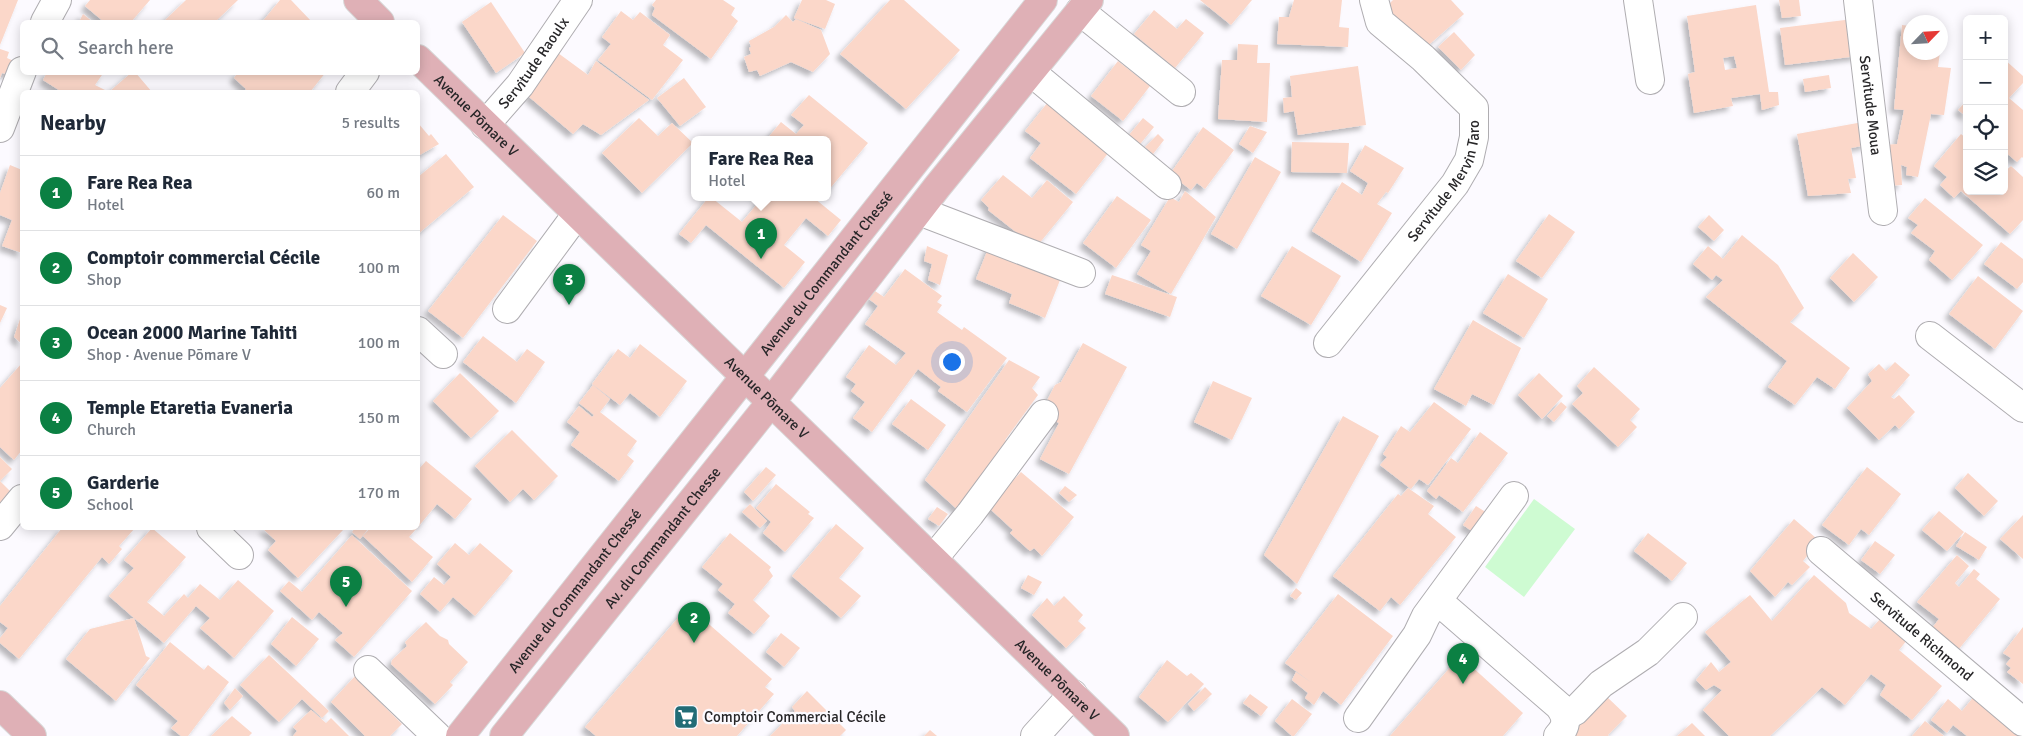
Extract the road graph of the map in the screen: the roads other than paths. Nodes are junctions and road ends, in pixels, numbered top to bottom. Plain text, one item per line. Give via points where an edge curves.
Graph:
1 (57, 0) edge
2 (358, 0) edge
3 (578, 0) edge
4 (1043, 0) edge
5 (1374, 0) edge
6 (1638, 0) edge
7 (1858, 0) edge
8 (1872, 0) edge
9 (1084, 6) edge
10 (46, 20) edge
11 (378, 20) edge
12 (420, 61) edge
13 (1031, 72) junction
14 (20, 75) edge
15 (363, 75) edge
16 (1650, 80) dead end
17 (352, 90) edge
18 (1181, 92) dead end
19 (1887, 103) dead end
20 (485, 125) junction
21 (0, 128) edge
22 (911, 166) junction
23 (1166, 185) dead end
24 (937, 187) junction
25 (1883, 210) dead end
26 (919, 211) junction
27 (577, 214) junction
28 (1081, 273) dead end
29 (507, 309) dead end
30 (420, 333) edge
31 (1930, 336) dead end
32 (1328, 343) dead end
33 (443, 354) dead end
34 (744, 377) junction
35 (771, 402) junction
36 (2023, 408) edge
37 (1044, 414) dead end
38 (1514, 496) dead end
39 (20, 501) edge
40 (0, 526) edge
41 (213, 530) edge
42 (609, 549) junction
43 (1821, 551) dead end
44 (239, 555) dead end
45 (933, 559) junction
46 (635, 572) junction
47 (1438, 602) junction
48 (1683, 617) dead end
49 (368, 670) dead end
50 (1073, 694) junction
51 (0, 705) edge
52 (1358, 718) dead end
53 (2023, 722) edge
54 (1562, 726) edge
55 (32, 736) edge
56 (438, 736) edge
57 (460, 736) edge
58 (504, 736) edge
59 (1035, 736) edge
60 (1115, 736) edge

1 - 10 street
2 - 11 main road
3 - 20 street, Servitude Raoulx via 520,85
4 - 22 main road, Avenue du Commandant Chessé
5 - 32 street, Servitude Mervin Taro via 1380,22 1474,108 1474,137 1469,160 1455,184
6 - 16 street
7 - 25 street, Servitude Moua
8 - 19 street, Servitude Moua
9 - 13 main road
9 - 18 street
12 - 20 main road, Avenue Pōmare V
13 - 23 street
13 - 24 main road
14 - 21 street
15 - 17 street
20 - 27 main road, Avenue Pōmare V
22 - 24 main road
22 - 34 main road, Avenue du Commandant Chessé
24 - 26 main road
26 - 28 street
26 - 35 main road, Av. du Commandant Chesse
27 - 29 street
27 - 34 main road, Avenue Pōmare V
30 - 33 street
31 - 36 street
34 - 35 main road, Avenue Pōmare V
34 - 42 main road, Avenue du Commandant Chessé
35 - 45 main road, Avenue Pōmare V
35 - 46 main road, Av. du Commandant Chesse
37 - 45 street
38 - 47 street
39 - 40 street
41 - 44 street
42 - 46 main road
42 - 57 main road, Avenue du Commandant Chessé
43 - 53 street, Servitude Richmond
45 - 50 main road, Avenue Pōmare V
46 - 58 main road, Av. du Commandant Chesse
47 - 52 street
47 - 54 street via 1559,706
48 - 54 street via 1648,652 1601,684
49 - 56 street
50 - 59 street
50 - 60 main road, Avenue Pōmare V
51 - 55 main road

